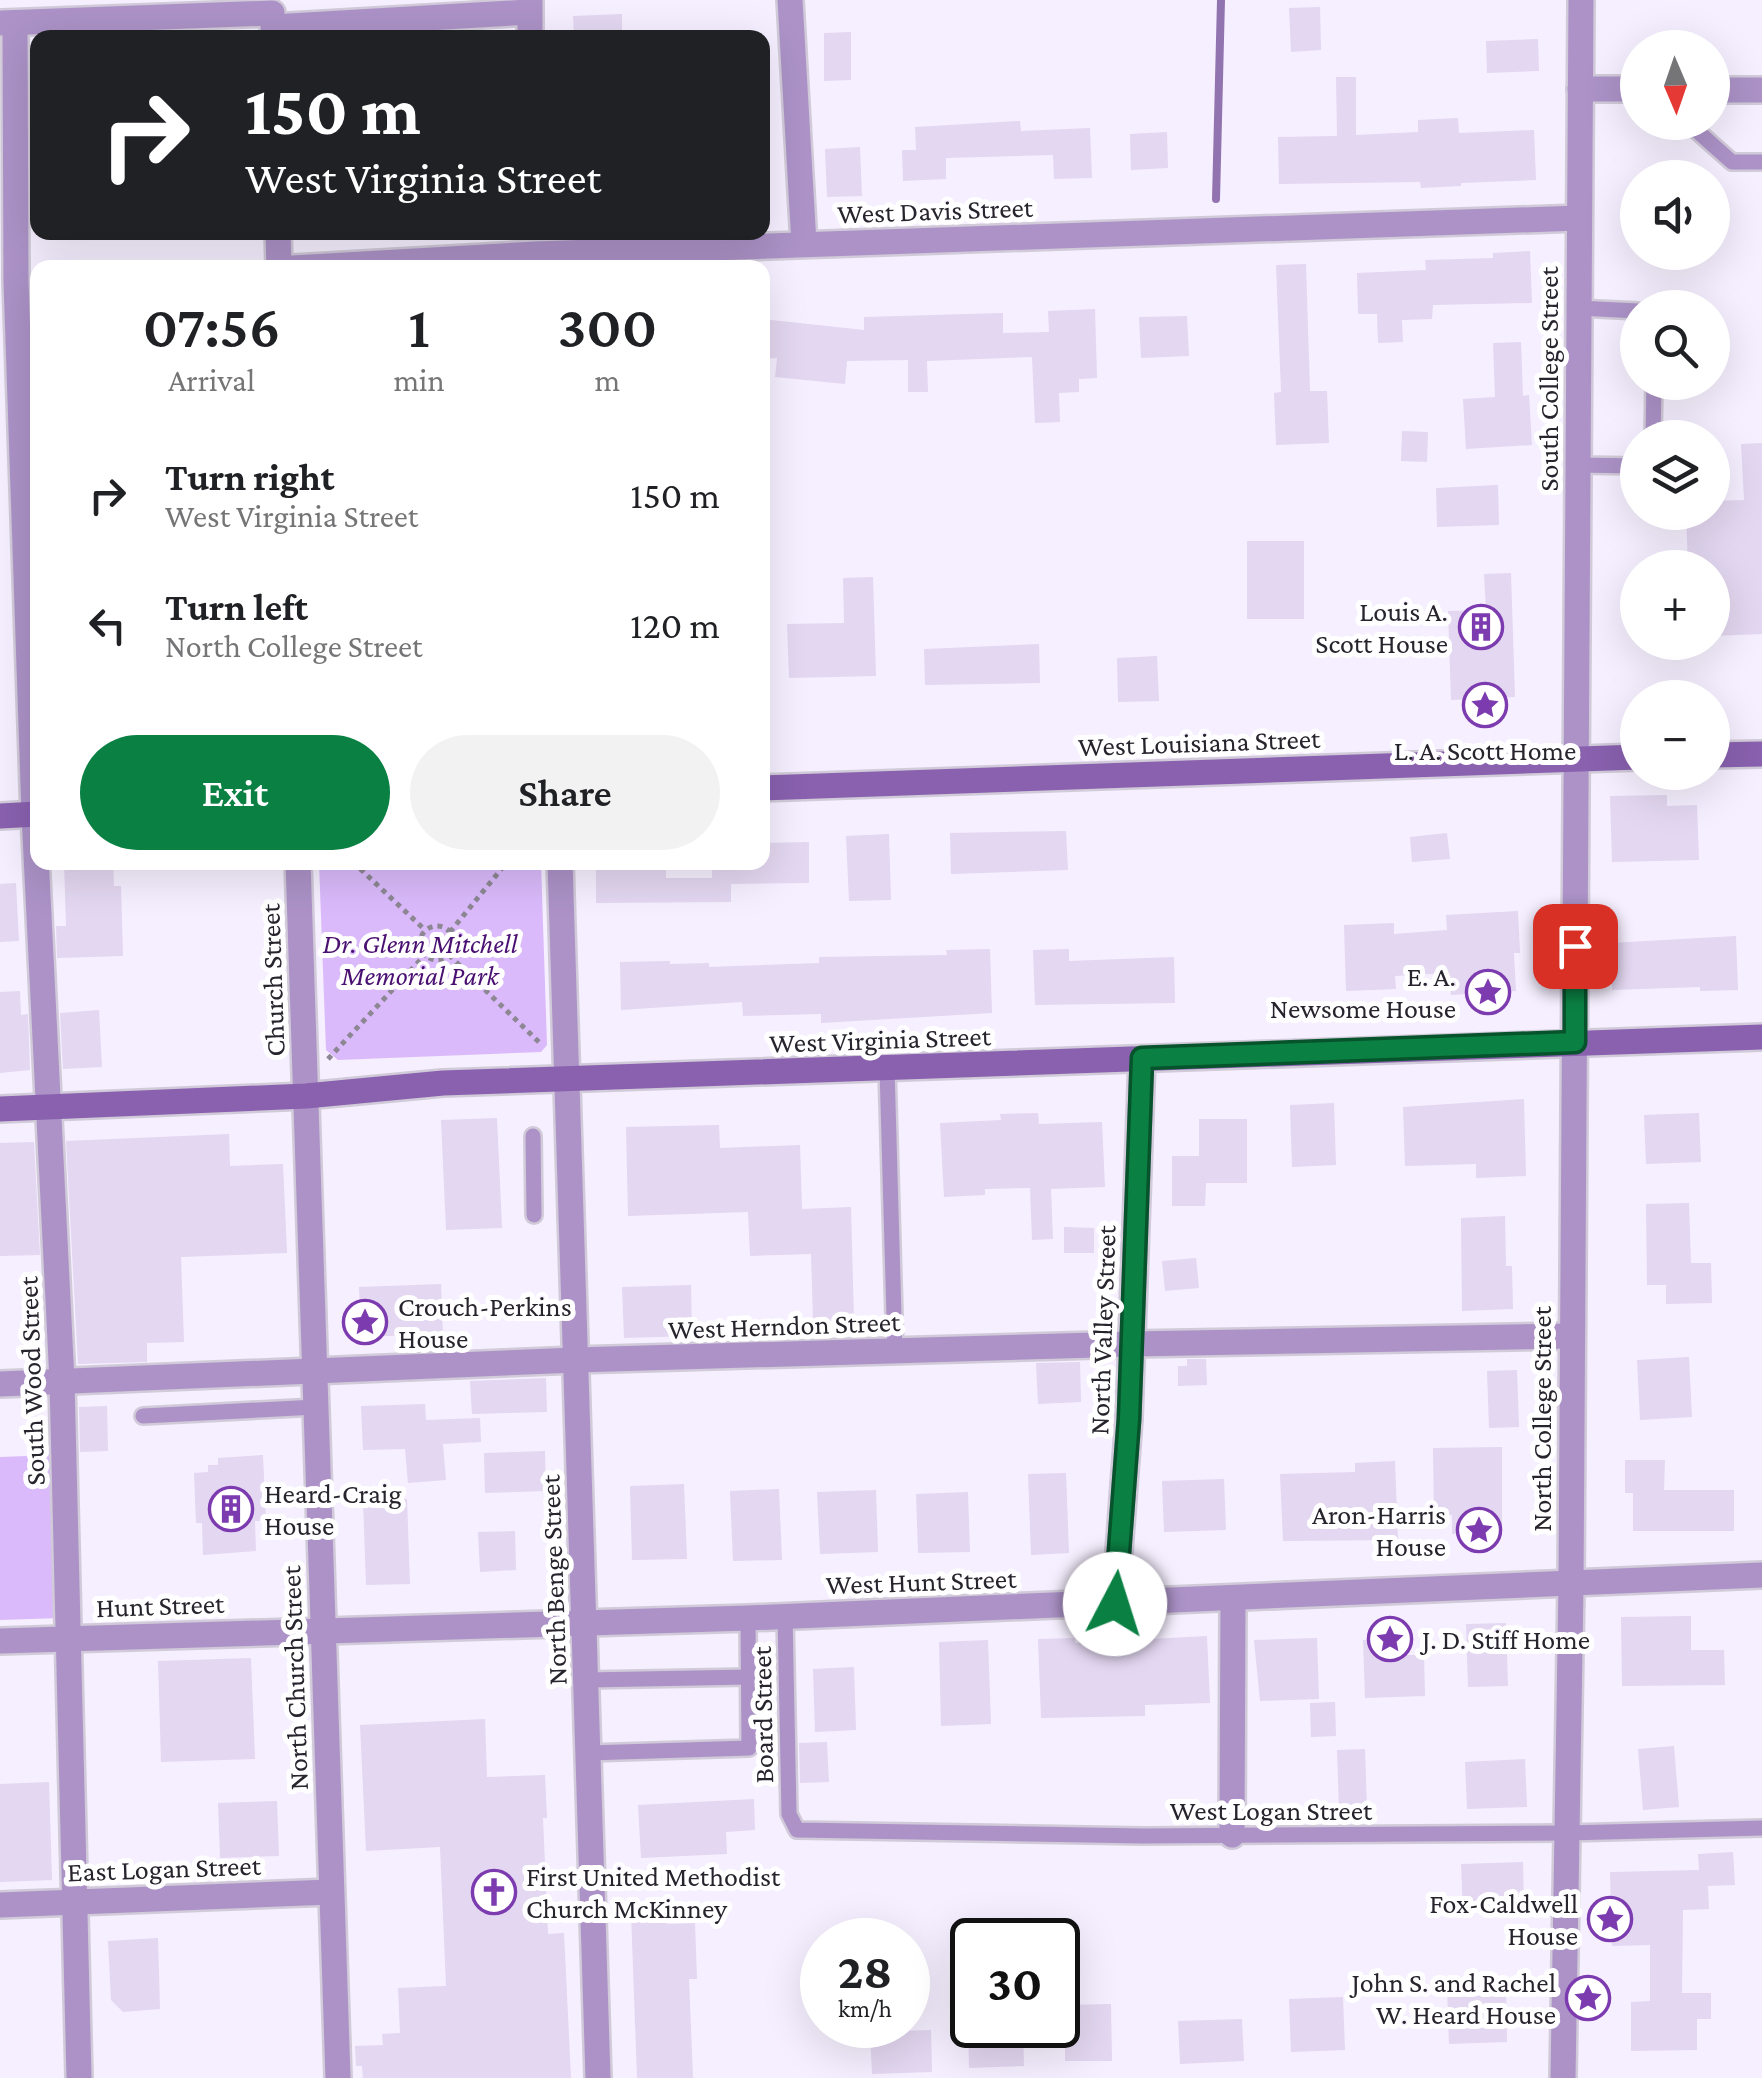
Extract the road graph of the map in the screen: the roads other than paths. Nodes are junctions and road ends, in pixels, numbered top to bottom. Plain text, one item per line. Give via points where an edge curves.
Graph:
1 (790, 0) edge
2 (1582, 0) edge
3 (534, 10) edge
4 (272, 19) edge
5 (8, 23) edge
6 (1580, 90) junction
7 (1620, 90) edge
8 (1730, 90) edge
9 (1762, 90) edge
10 (1708, 140) edge
11 (1762, 162) edge
12 (1579, 218) junction
13 (804, 244) junction
14 (536, 251) edge
15 (407, 260) edge
16 (18, 281) edge
17 (1578, 308) junction
18 (1620, 309) edge
19 (1578, 465) junction
20 (1620, 466) edge
21 (30, 504) edge
22 (1762, 754) edge
23 (1730, 755) edge
24 (1620, 758) edge
25 (1576, 759) junction
26 (770, 788) edge
27 (30, 815) edge
28 (0, 816) edge
29 (38, 870) edge
30 (298, 870) edge
31 (560, 870) edge
32 (1762, 1037) edge
33 (1575, 1042) junction
34 (1142, 1058) junction
35 (887, 1068) junction
36 (568, 1080) junction
37 (306, 1096) junction
38 (48, 1108) junction
39 (0, 1109) edge
40 (532, 1136) dead end
41 (570, 1176) junction
42 (533, 1180) junction
43 (534, 1215) dead end
44 (1570, 1336) junction
45 (1132, 1344) junction
46 (895, 1352) junction
47 (576, 1360) junction
48 (316, 1371) junction
49 (62, 1382) junction
50 (0, 1384) edge
51 (316, 1408) junction
52 (143, 1416) dead end
53 (1762, 1575) edge
54 (1570, 1586) junction
55 (1233, 1599) junction
56 (1115, 1604) junction
57 (785, 1616) junction
58 (748, 1618) junction
59 (585, 1622) junction
60 (322, 1629) junction
61 (69, 1639) junction
62 (0, 1642) edge
63 (748, 1678) junction
64 (588, 1680) junction
65 (588, 1753) junction
66 (789, 1814) joint
67 (1762, 1828) edge
68 (1567, 1834) junction
69 (1232, 1835) junction
70 (330, 1892) junction
71 (75, 1902) junction
72 (0, 1905) edge
73 (79, 2078) edge
74 (338, 2078) edge
75 (598, 2078) edge
76 (1563, 2078) edge

1 - 13 street
2 - 6 street, South College Street
3 - 4 street
4 - 5 street via 191,15
5 - 16 street, South Wood Street
6 - 7 street
6 - 12 street, South College Street
8 - 9 street
10 - 11 lane via 1732,162
12 - 13 street, West Davis Street
12 - 17 street, South College Street
13 - 14 street, West Davis Street
14 - 15 street, West Davis Street
16 - 21 street, South Wood Street
17 - 18 lane
17 - 19 street, South College Street
19 - 20 lane
19 - 25 street, South College Street
22 - 23 main road
24 - 25 main road, West Louisiana Street
25 - 26 main road, West Louisiana Street
25 - 33 street, North College Street
27 - 28 main road
29 - 38 street, South Wood Street
30 - 37 street, Church Street
31 - 36 street, North Benge Street
32 - 33 main road, West Virginia Street
33 - 34 main road, West Virginia Street
33 - 44 street, North College Street
34 - 35 main road, West Virginia Street
34 - 45 street, North Valley Street
35 - 36 main road, West Virginia Street
35 - 46 lane
36 - 37 main road, West Virginia Street
36 - 41 street, North Benge Street
37 - 38 main road, West Virginia Street
37 - 48 street, North Church Street
38 - 39 main road, West Virginia Street
38 - 49 street, South Wood Street
40 - 42 lane
41 - 42 lane
41 - 47 street, North Benge Street
42 - 43 lane
44 - 45 street, West Herndon Street
44 - 54 street, North College Street
45 - 46 street, West Herndon Street
45 - 56 street, North Valley Street
46 - 47 street, West Herndon Street
47 - 48 street, West Herndon Street
47 - 59 street, North Benge Street
48 - 49 street, West Herndon Street
48 - 51 street, North Church Street
49 - 50 street, West Herndon Street
49 - 61 street, South Wood Street
51 - 52 lane
51 - 60 street, North Church Street
53 - 54 street, West Hunt Street
54 - 55 street, West Hunt Street
54 - 68 street, North College Street
55 - 56 street, West Hunt Street
55 - 69 street
56 - 57 street, West Hunt Street
57 - 58 street, West Hunt Street
57 - 66 lane, Board Street
58 - 59 street, West Hunt Street
58 - 63 lane
59 - 60 street, West Hunt Street
59 - 64 street, North Benge Street
60 - 61 street, Hunt Street
60 - 70 street, North Church Street
61 - 62 street, Hunt Street
61 - 71 street, South Wood Street
63 - 64 lane
63 - 65 lane via 749,1748
64 - 65 street, North Benge Street
65 - 75 street, North Benge Street
66 - 69 lane, West Logan Street via 792,1825 806,1830
67 - 68 lane, West Logan Street
68 - 69 lane, West Logan Street
68 - 76 street, North College Street
70 - 71 street, East Logan Street
70 - 74 street, North Church Street
71 - 72 street, East Logan Street
71 - 73 street, South Wood Street

